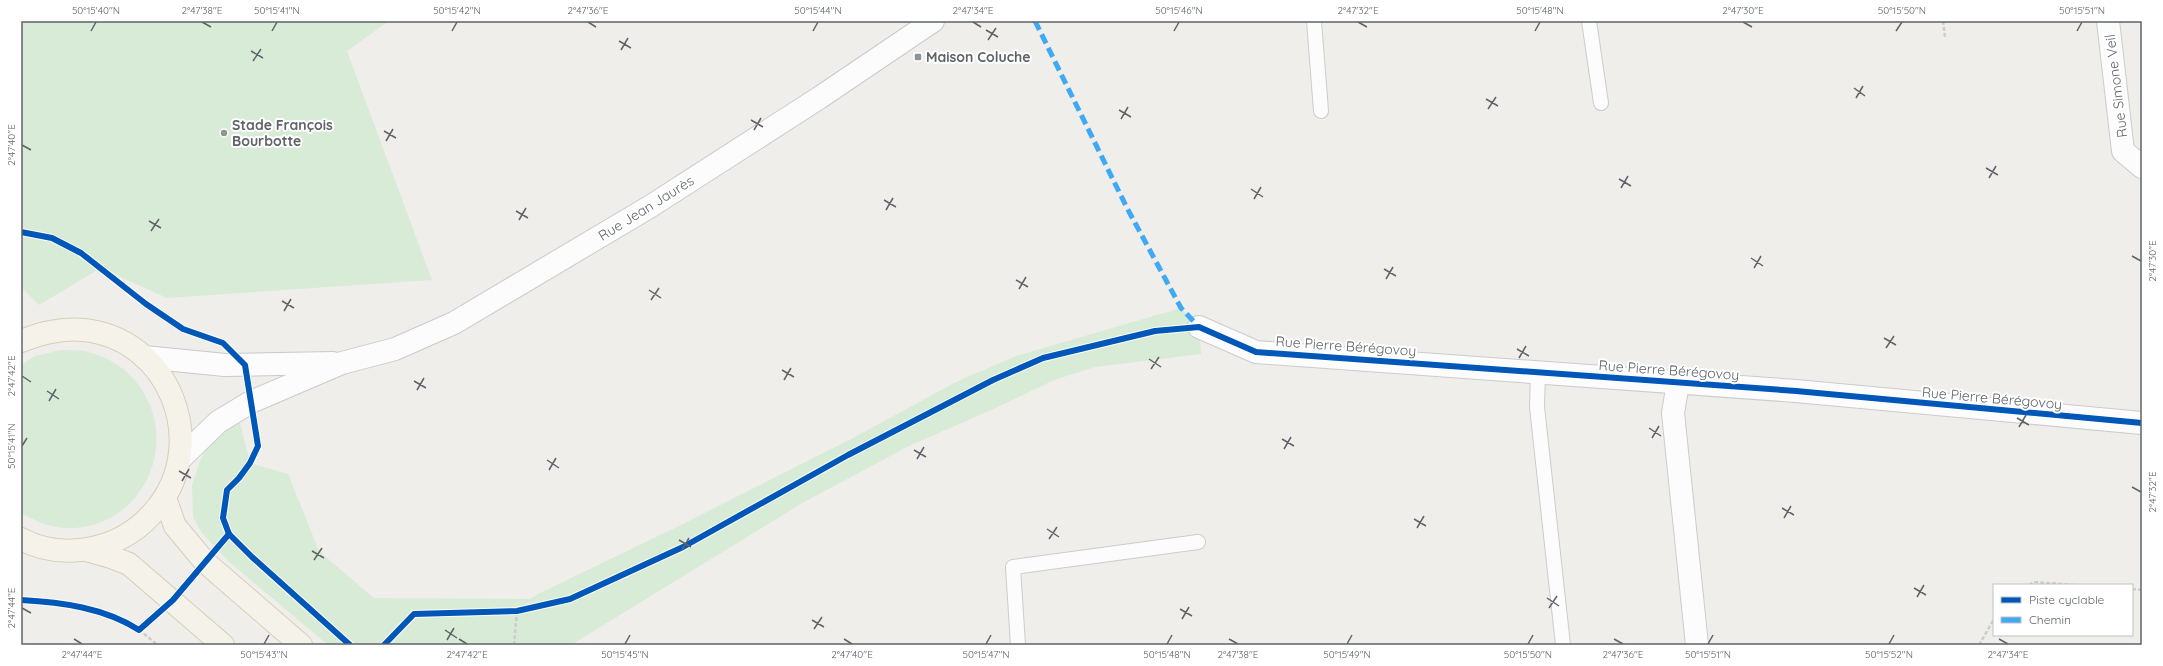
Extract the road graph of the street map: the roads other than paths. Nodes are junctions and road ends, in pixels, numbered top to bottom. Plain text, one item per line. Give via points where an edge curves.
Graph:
1 (933, 21) edge
2 (1314, 21) edge
3 (1589, 21) edge
4 (2108, 21) edge
5 (1601, 103) dead end
6 (1321, 111) dead end
7 (2142, 167) edge
8 (1200, 327) dead end
9 (21, 341) edge
10 (144, 357) junction
11 (342, 363) junction
12 (1538, 373) junction
13 (1678, 383) junction
14 (2142, 423) edge
15 (180, 459) junction
16 (165, 498) junction
17 (21, 539) edge
18 (1198, 542) dead end
19 (43, 548) junction
20 (85, 550) junction
21 (21, 553) edge
22 (223, 645) edge
23 (301, 645) edge
24 (1018, 645) edge
25 (1563, 645) edge
26 (1697, 645) edge

1 - 11 street, Rue Jean Jaurès via 651,206 454,323 395,349
2 - 6 lane
3 - 5 lane
4 - 7 street, Rue Simone Veil via 2123,152
8 - 12 street, Rue Pierre Bérégovoy via 1256,352
9 - 10 main road via 61,330 83,330 105,335 126,344
10 - 11 street via 225,365
10 - 15 main road via 159,373 171,392 181,436
11 - 15 street via 251,402 218,422
12 - 13 street, Rue Pierre Bérégovoy
12 - 25 lane via 1537,407
13 - 14 street, Rue Pierre Bérégovoy via 1796,391
13 - 26 street via 1673,413
15 - 16 main road
16 - 20 main road via 147,520 129,534 108,545
16 - 23 main road via 175,526 205,562
17 - 19 main road
18 - 24 lane via 1013,567
19 - 20 main road via 57,551
19 - 21 street
20 - 22 main road via 129,564

